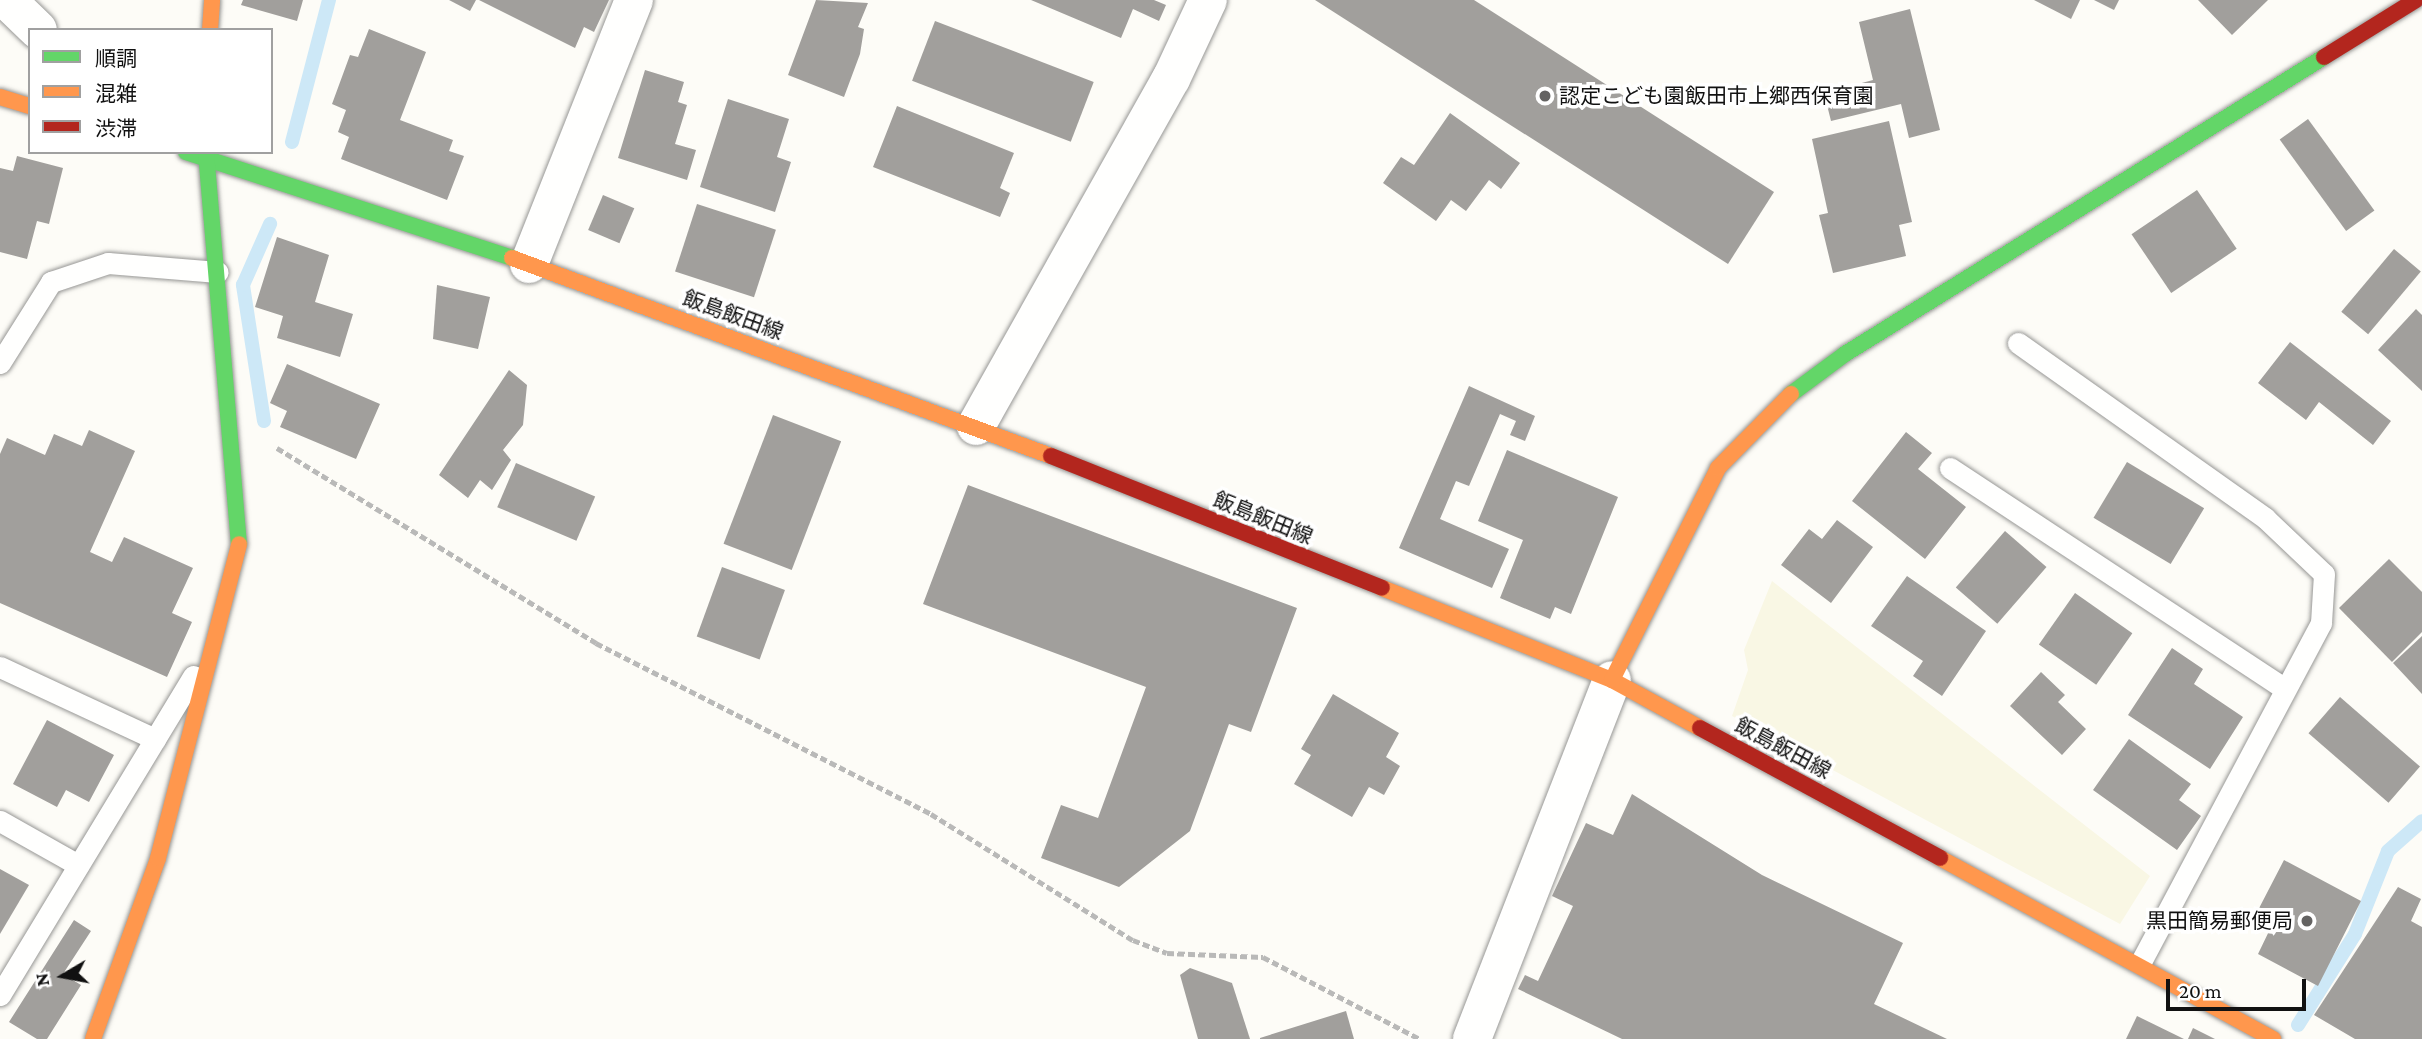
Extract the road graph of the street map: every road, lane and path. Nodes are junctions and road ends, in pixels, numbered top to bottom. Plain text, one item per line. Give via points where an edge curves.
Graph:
1 (8, 0) edge
2 (212, 0) edge
3 (634, 0) edge
4 (1208, 0) edge
5 (2416, 0) edge
6 (36, 28) edge
7 (210, 28) edge
8 (0, 97) edge
9 (28, 105) edge
10 (207, 155) edge
11 (529, 264) junction
12 (218, 272) junction
13 (2018, 343) dead end
14 (0, 363) edge
15 (230, 419) junction
16 (976, 426) junction
17 (1950, 468) dead end
18 (221, 630) junction
19 (0, 667) edge
20 (1612, 680) junction
21 (2282, 687) junction
22 (155, 739) junction
23 (0, 821) edge
24 (79, 865) junction
25 (2140, 963) junction
26 (0, 995) edge
27 (93, 1039) edge
28 (1420, 1039) edge
29 (1472, 1039) edge
30 (2273, 1039) edge

1 - 6 street
2 - 7 main road
3 - 11 street
4 - 16 street
5 - 20 main road via 1845,354 1775,406 1718,468
8 - 9 main road
10 - 11 main road, 飯島飯田線
10 - 12 main road
11 - 16 main road, 飯島飯田線
12 - 14 lane via 108,263 51,282
12 - 15 main road
13 - 21 lane via 2265,517 2324,575 2321,622
15 - 18 main road via 242,531
15 - 28 path via 596,643 931,814 1133,940 1167,953 1263,957
16 - 20 main road, 飯島飯田線
17 - 21 lane
18 - 22 lane
18 - 27 main road via 158,858
19 - 22 lane
20 - 25 main road, 飯島飯田線
20 - 29 street
21 - 25 lane
22 - 24 lane
23 - 24 lane
24 - 26 lane
25 - 30 main road, 飯島飯田線

